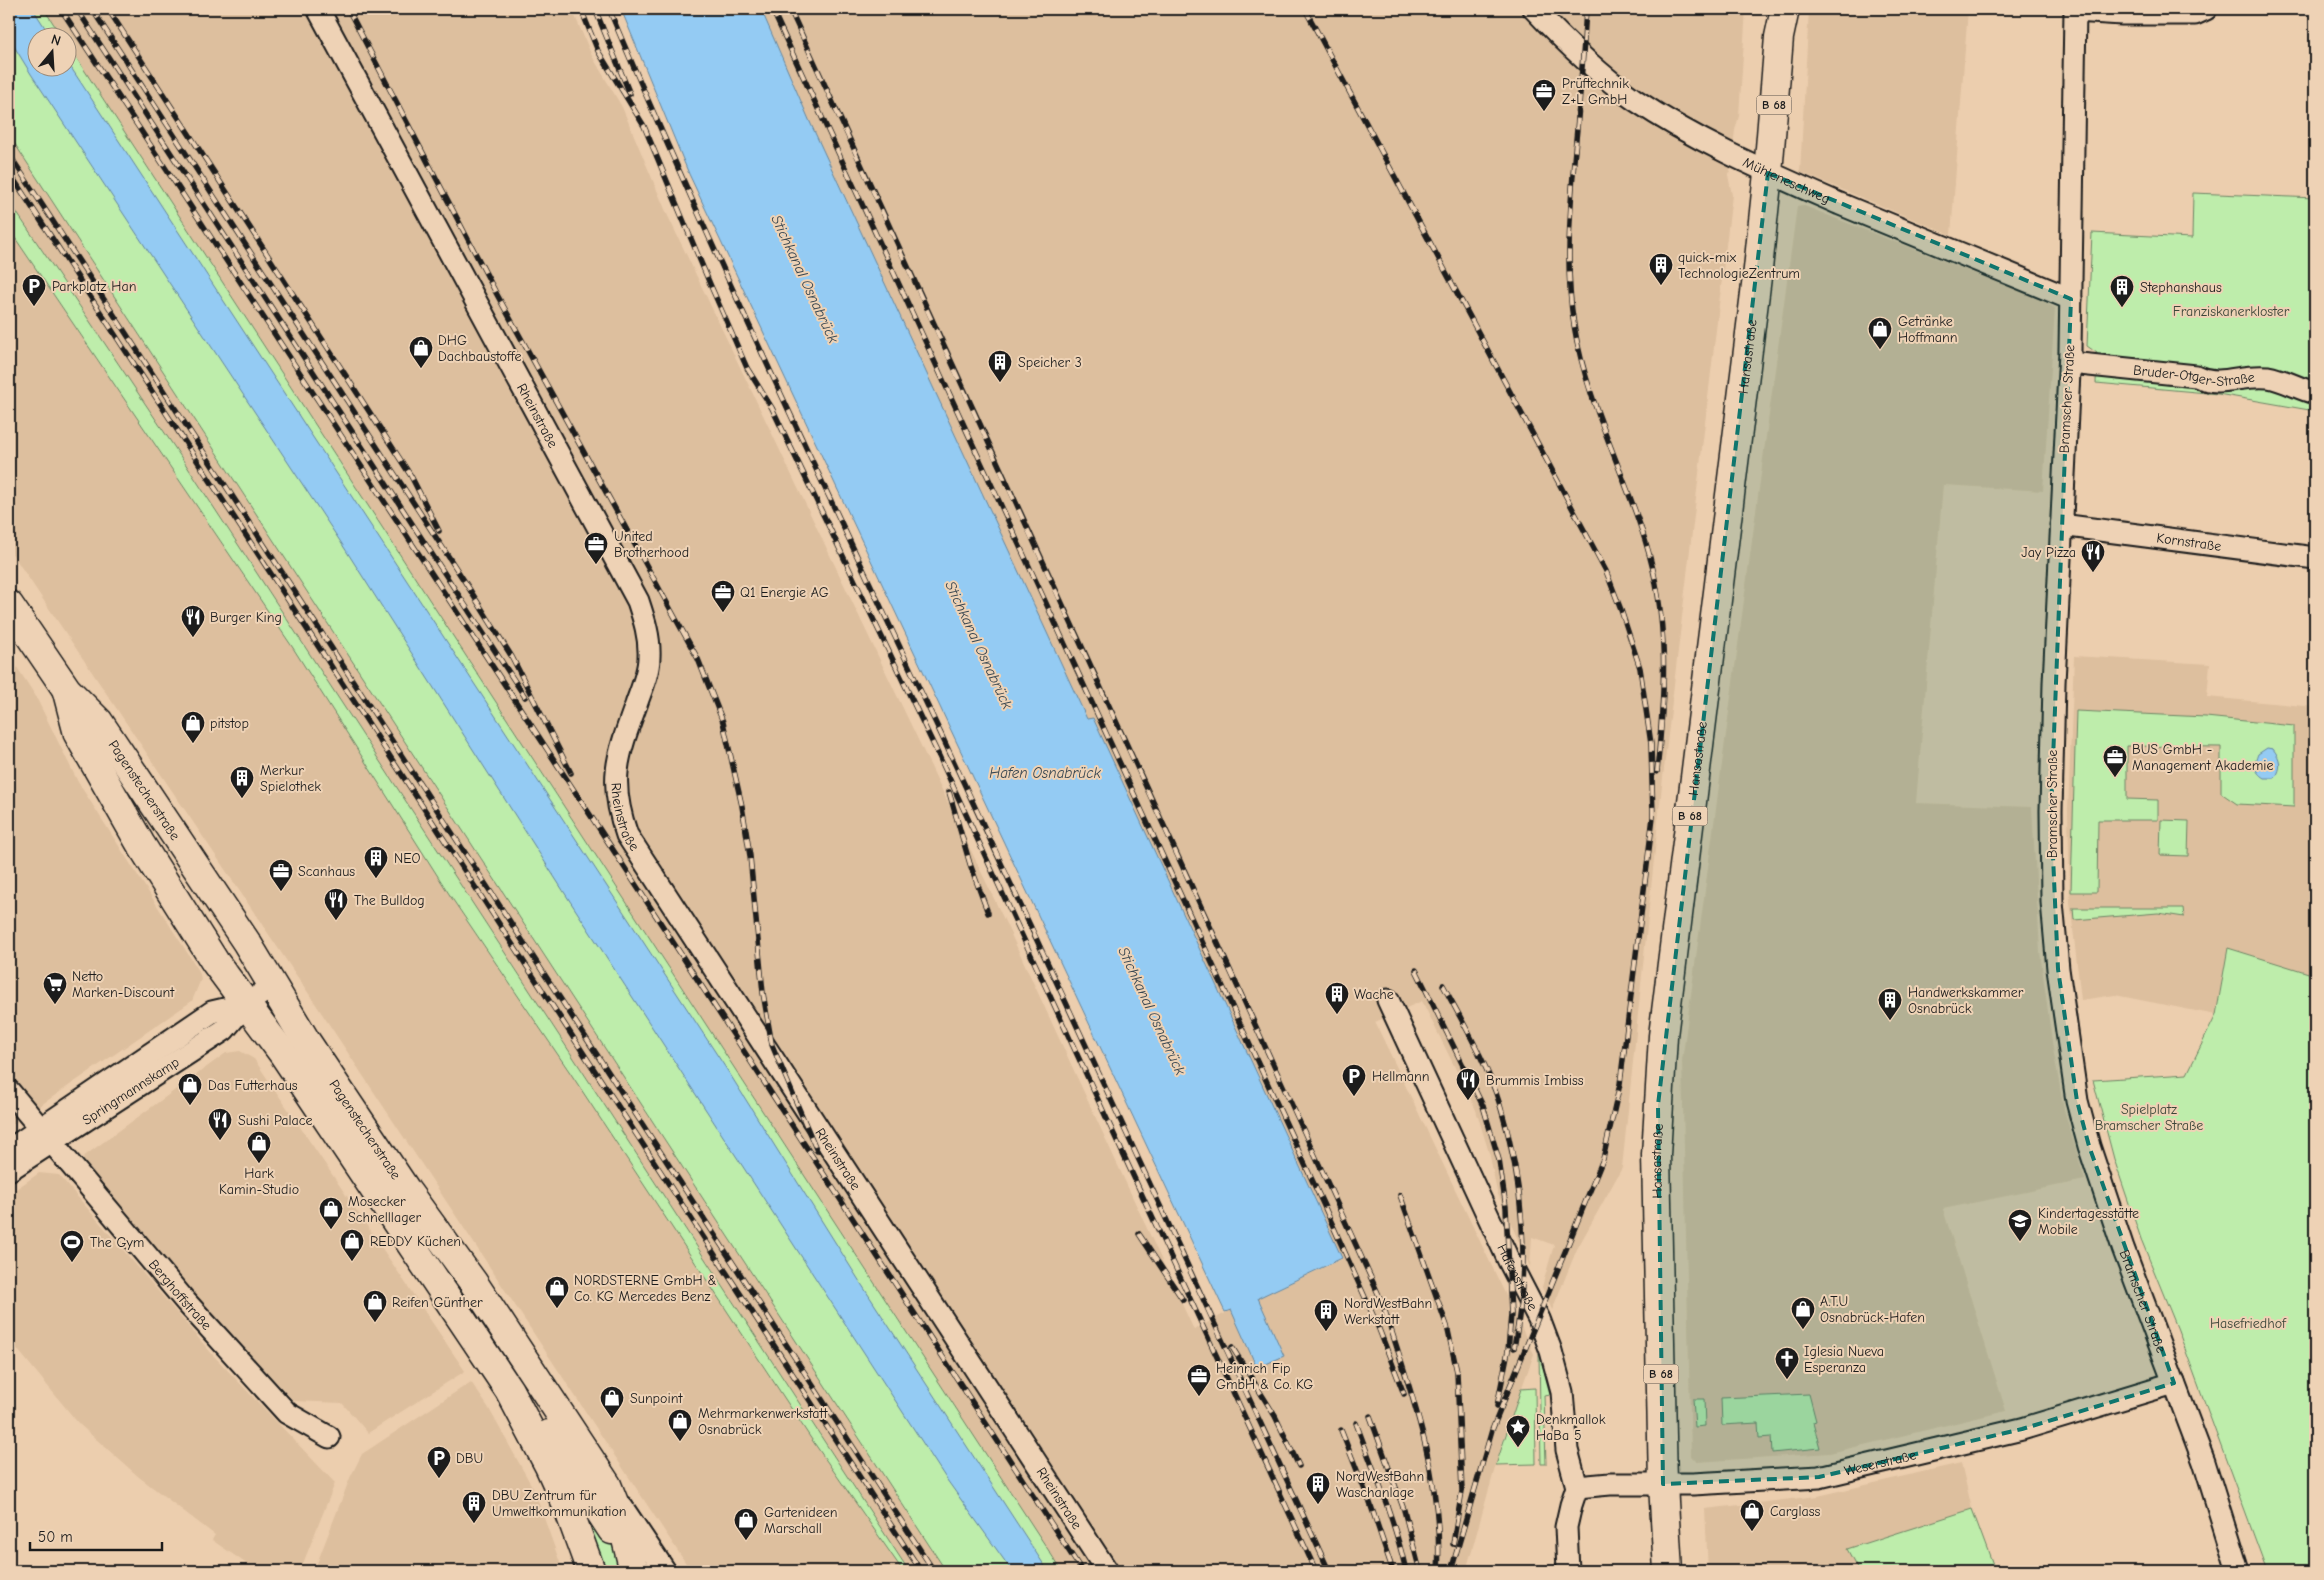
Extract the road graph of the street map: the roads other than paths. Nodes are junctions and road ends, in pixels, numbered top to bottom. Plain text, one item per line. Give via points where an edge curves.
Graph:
1 (318, 9) edge
2 (1534, 9) edge
3 (1774, 9) edge
4 (1785, 9) edge
5 (2206, 9) edge
6 (2075, 10) edge
7 (1779, 37) junction
8 (1768, 173) junction
9 (2071, 299) junction
10 (2070, 363) junction
11 (2315, 393) edge
12 (2061, 525) junction
13 (2315, 558) edge
14 (9, 605) edge
15 (67, 690) junction
16 (273, 986) junction
17 (1388, 1000) dead end
18 (246, 1004) junction
19 (9, 1090) edge
20 (46, 1136) junction
21 (9, 1150) edge
22 (9, 1170) edge
23 (2174, 1383) junction
24 (509, 1390) junction
25 (329, 1437) dead end
26 (1663, 1484) junction
27 (607, 1485) junction
28 (1577, 1486) junction
29 (636, 1567) edge
30 (591, 1571) edge
31 (665, 1571) edge
32 (1107, 1571) edge
33 (1568, 1571) edge
34 (1668, 1571) edge
35 (2238, 1571) edge

1 - 32 street, Rheinstraße via 638,601 647,627 650,658 616,768 618,810 627,835
2 - 8 street, Mühleneschweg via 1583,58 1634,99 1702,140
3 - 7 main road, Hansastraße / B 68
4 - 7 main road, Hansastraße / B 68
5 - 6 street via 2195,14
6 - 9 street, Bramscher Straße
7 - 8 main road, Hansastraße / B 68
8 - 9 street, Mühleneschweg
8 - 26 main road, Hansastraße / B 68 via 1663,1036 1656,1155
9 - 10 street, Bramscher Straße
10 - 11 street, Bruder-Otger-Straße via 2196,376 2208,382 2249,376 2268,378
10 - 12 street, Bramscher Straße
12 - 13 street, Kornstraße
12 - 23 street, Bramscher Straße via 2051,810 2052,902 2060,986 2077,1100 2089,1146
14 - 15 main road, Pagenstecherstraße
15 - 16 main road, Pagenstecherstraße via 99,722 247,942
15 - 18 main road, Pagenstecherstraße via 78,734 150,859
16 - 18 street, Springmannskamp
16 - 27 main road, Pagenstecherstraße via 306,1041 406,1190 473,1282
17 - 28 street, Hafenstraße via 1552,1350 1562,1392 1567,1450
18 - 20 street, Springmannskamp via 212,1012
18 - 24 main road, Pagenstecherstraße via 290,1063
19 - 20 street, Berghoffstraße
20 - 21 street, Springmannskamp
20 - 22 street, Springmannskamp
20 - 25 street, Berghoffstraße via 186,1302 288,1413
23 - 26 street, Weserstraße via 2022,1429 1819,1477
23 - 35 street, Bramscher Straße via 2204,1462
24 - 29 main road via 538,1417
24 - 30 main road via 568,1508
26 - 28 street, Weserstraße
26 - 34 main road, Hansastraße / B 68
27 - 29 main road
27 - 31 street, Pagenstecherstraße
28 - 33 street via 1566,1527

